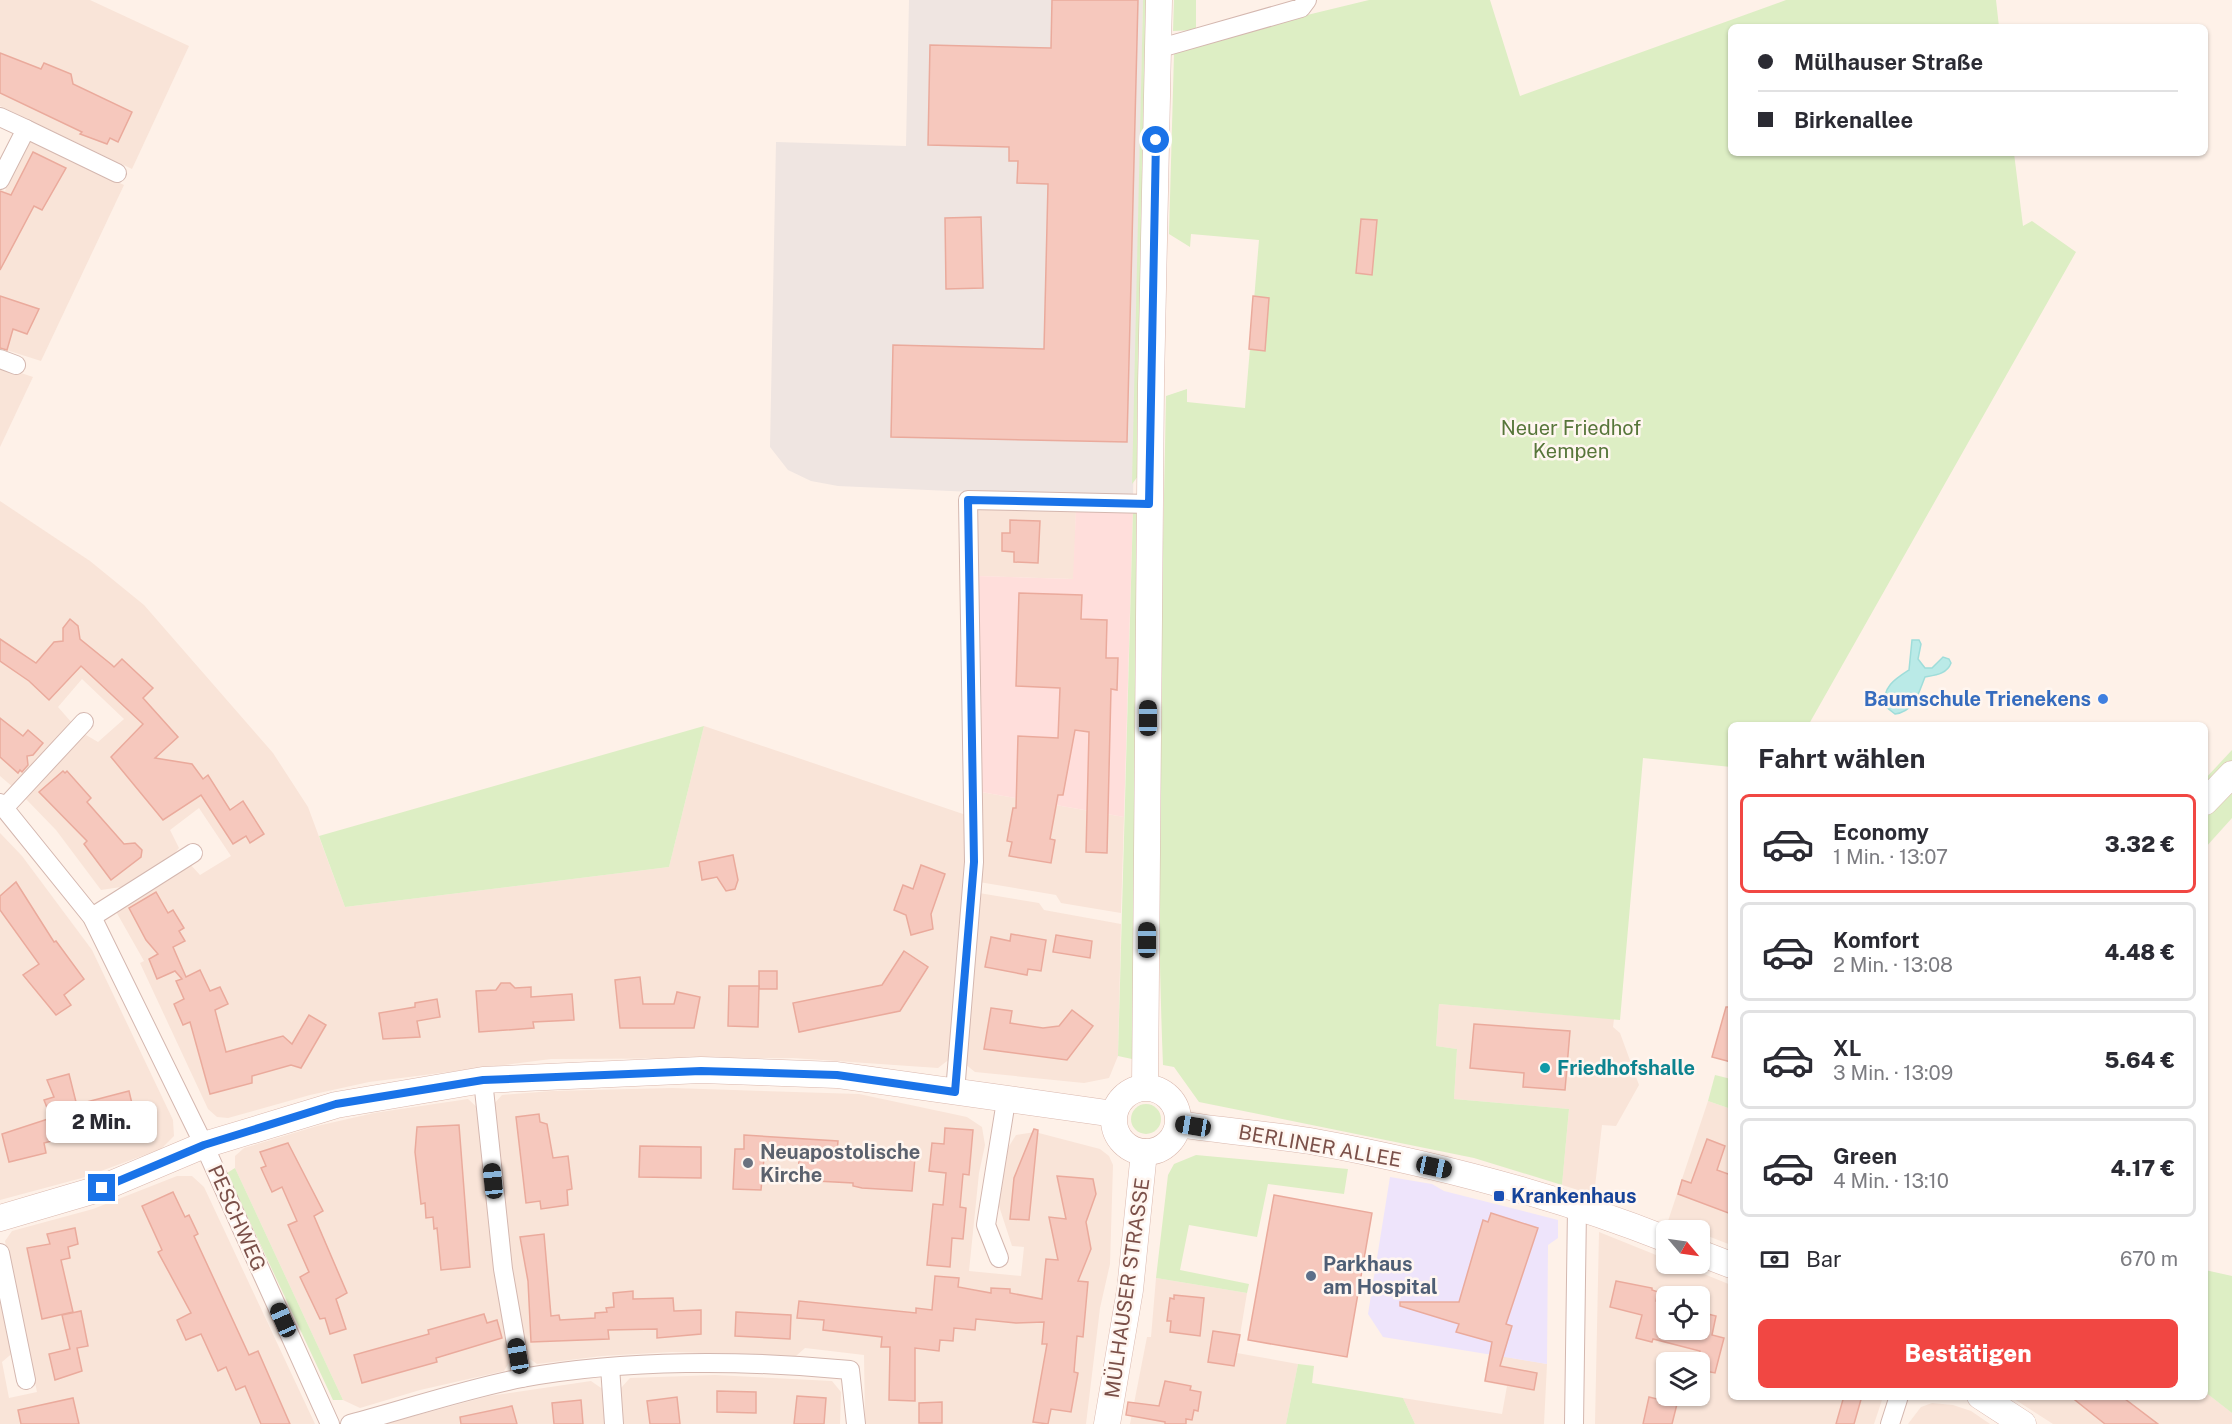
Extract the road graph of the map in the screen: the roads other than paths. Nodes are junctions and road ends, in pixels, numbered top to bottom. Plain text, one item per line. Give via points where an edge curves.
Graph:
1 (1159, 0) edge
2 (1307, 0) edge
3 (1157, 49) junction
4 (0, 117) edge
5 (26, 129) junction
6 (117, 173) dead end
7 (0, 180) edge
8 (1149, 504) junction
9 (84, 722) dead end
10 (2232, 774) edge
11 (2208, 799) edge
12 (2, 805) edge
13 (194, 853) dead end
14 (92, 917) junction
15 (483, 1080) junction
16 (1145, 1087) junction
17 (955, 1092) junction
18 (1006, 1101) junction
19 (1114, 1114) junction
20 (1179, 1124) junction
21 (204, 1145) junction
22 (1144, 1152) junction
23 (1577, 1208) junction
24 (0, 1218) edge
25 (1656, 1236) edge
26 (0, 1253) edge
27 (1710, 1257) edge
28 (999, 1258) dead end
29 (1728, 1264) edge
30 (610, 1367) junction
31 (522, 1378) junction
32 (26, 1380) dead end
33 (1898, 1400) edge
34 (1986, 1400) edge
35 (330, 1424) edge
36 (350, 1424) edge
37 (614, 1424) edge
38 (856, 1424) edge
39 (1107, 1424) edge
40 (1574, 1424) edge
41 (1890, 1424) edge
42 (2022, 1424) edge

1 - 3 street
2 - 3 street via 1301,8
3 - 8 street
4 - 5 street
5 - 6 street
5 - 7 street
8 - 16 street
8 - 17 street via 968,500 974,862
9 - 12 street, PESCHWEG
10 - 11 street
12 - 14 street, PESCHWEG
13 - 14 street
14 - 21 street, PESCHWEG
15 - 17 street via 701,1071 837,1075
15 - 21 street via 336,1104
15 - 31 street via 502,1269
16 - 19 street via 1125,1095
16 - 20 street via 1170,1098 1176,1105
17 - 18 street
18 - 19 street
18 - 28 street via 986,1225
19 - 22 street, MÜLHAUSER STRASSE via 1124,1144
20 - 22 street, MÜLHAUSER STRASSE via 1163,1148
20 - 23 street, BERLINER ALLEE via 1365,1152 1454,1171
21 - 24 street via 102,1188
21 - 35 street, PESCHWEG
22 - 39 street, MÜLHAUSER STRASSE via 1130,1290
23 - 25 street, BERLINER ALLEE
23 - 40 street
26 - 32 street
27 - 29 street
30 - 31 street
30 - 37 street
30 - 38 street via 771,1362 850,1370
31 - 36 street
33 - 41 street
34 - 42 street

